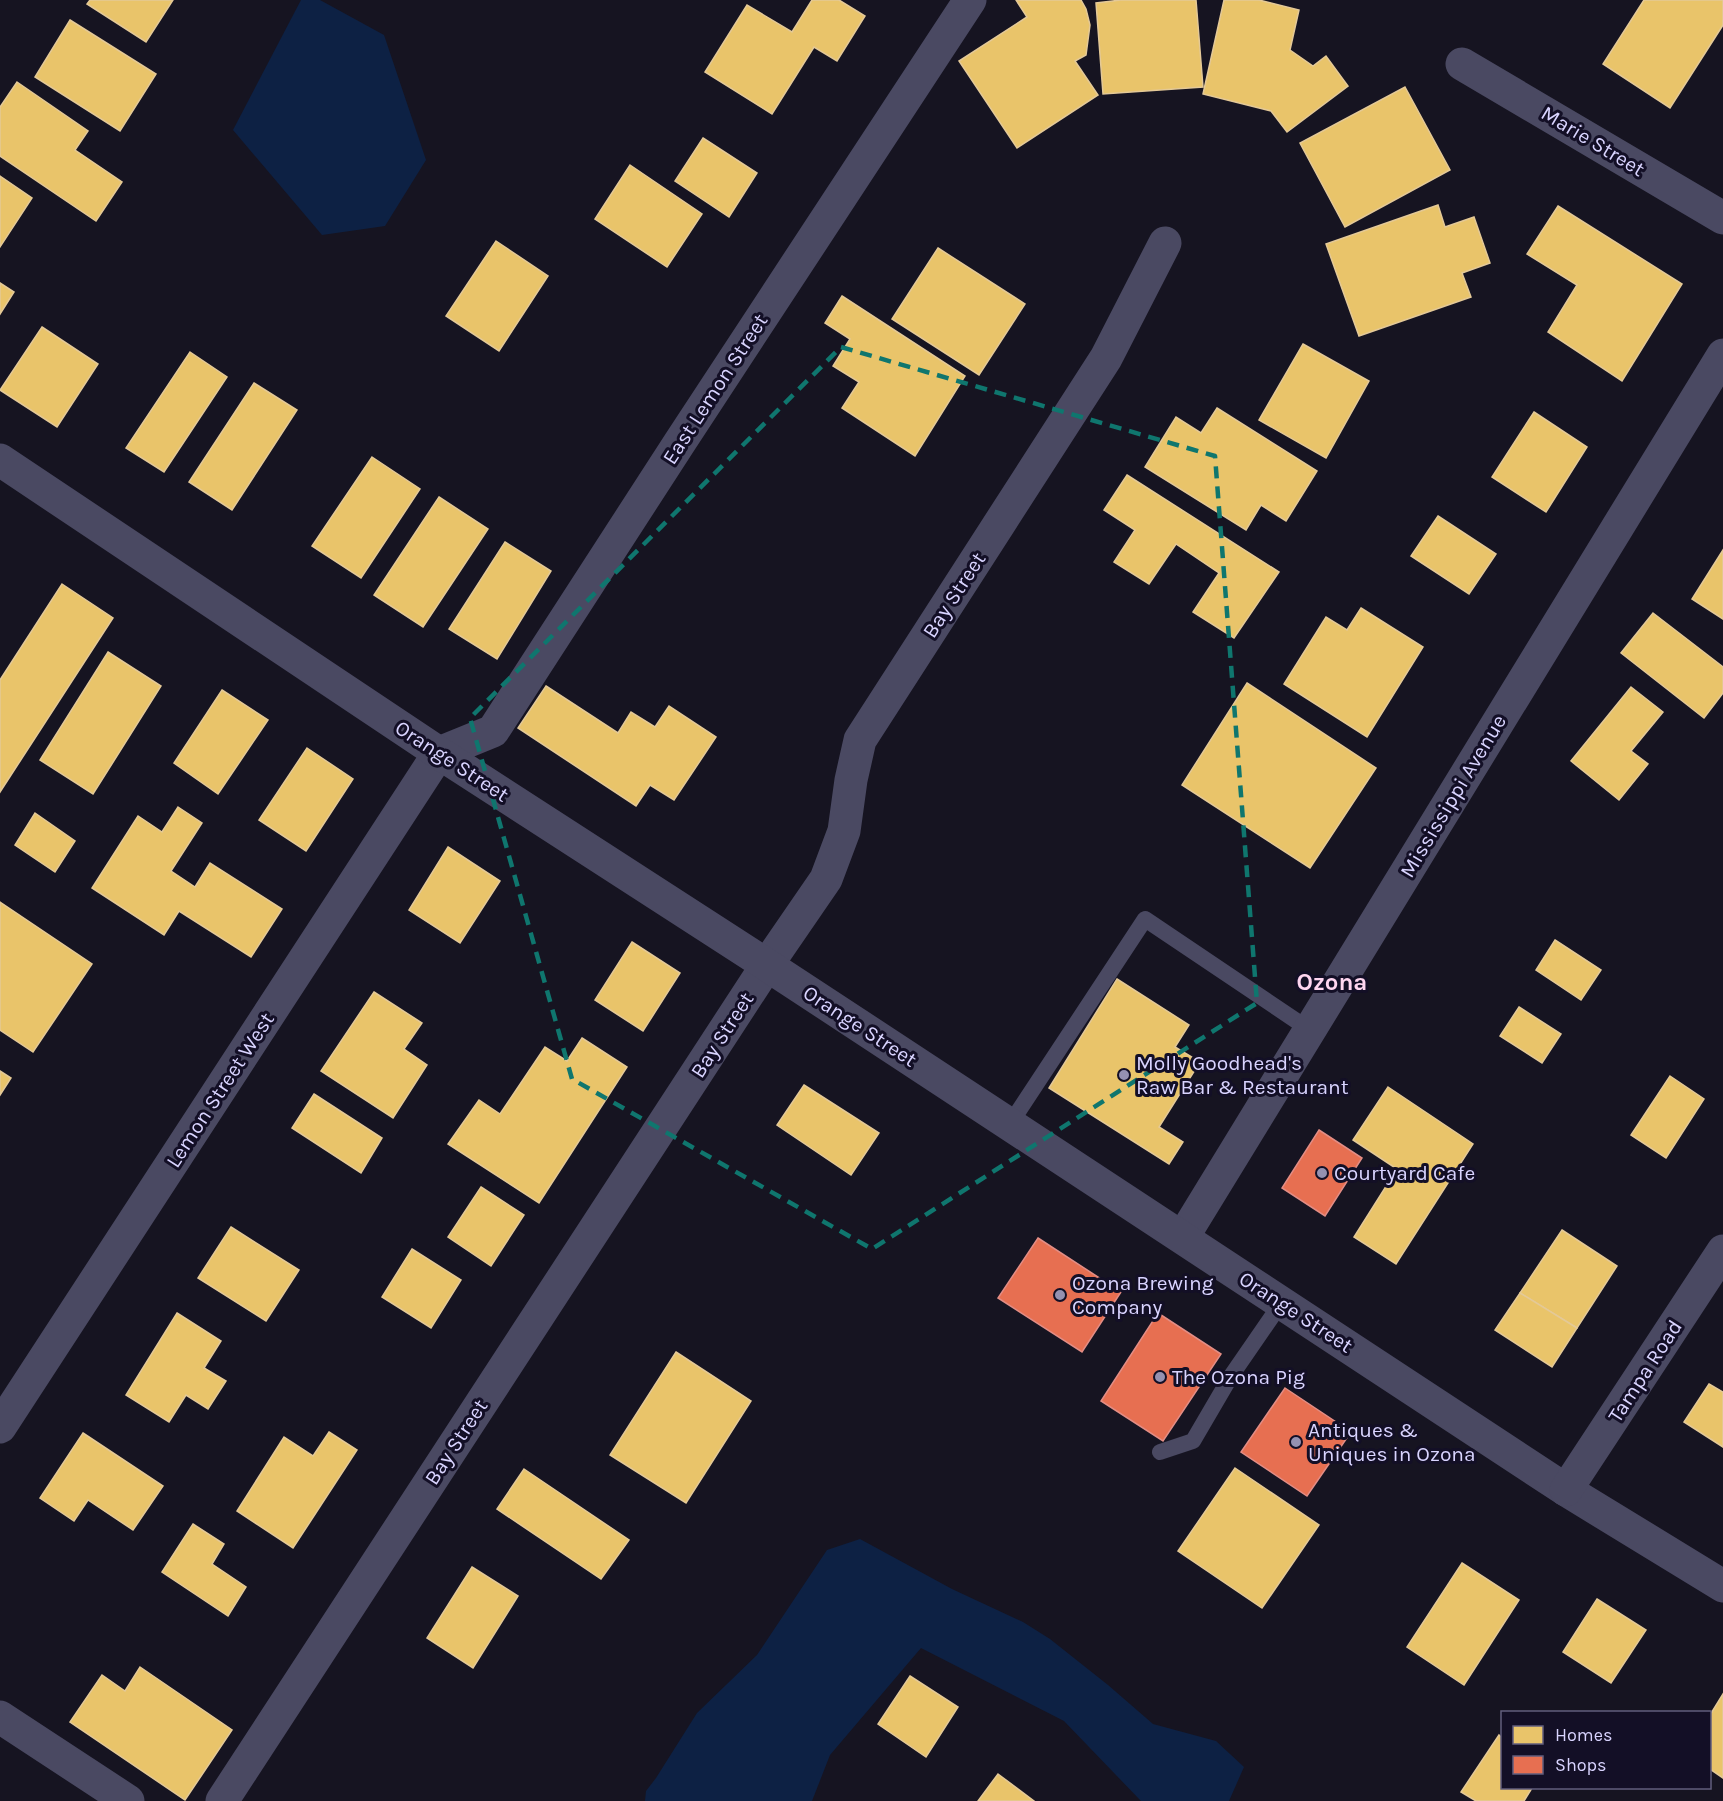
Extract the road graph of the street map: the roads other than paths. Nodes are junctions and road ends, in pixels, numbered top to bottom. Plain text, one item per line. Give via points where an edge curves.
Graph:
1 (970, 0) edge
2 (1462, 64) dead end
3 (1723, 218) edge
4 (1165, 243) dead end
5 (1723, 355) edge
6 (0, 460) edge
7 (439, 753) junction
8 (767, 965) junction
9 (1310, 1030) junction
10 (1010, 1124) junction
11 (1183, 1237) junction
12 (1723, 1251) edge
13 (1282, 1302) junction
14 (0, 1427) edge
15 (1160, 1452) dead end
16 (1566, 1491) junction
17 (1723, 1586) edge
18 (0, 1717) edge
19 (128, 1801) edge
20 (222, 1801) edge

1 - 7 street, East Lemon Street via 493,731
2 - 3 street, Marie Street
4 - 8 street, Bay Street via 1106,358 860,740 844,831 826,879
5 - 9 street, Mississippi Avenue
6 - 7 street, Orange Street
7 - 8 street, Orange Street
7 - 14 street, Lemon Street West
8 - 10 street, Orange Street
8 - 20 street, Bay Street
9 - 10 lane via 1145,919
9 - 11 street, Mississippi Avenue
10 - 11 street, Orange Street
11 - 13 street, Orange Street
12 - 16 street, Tampa Road
13 - 15 lane via 1230,1376 1193,1441
13 - 16 street, Orange Street
16 - 17 street, Orange Street
18 - 19 street

